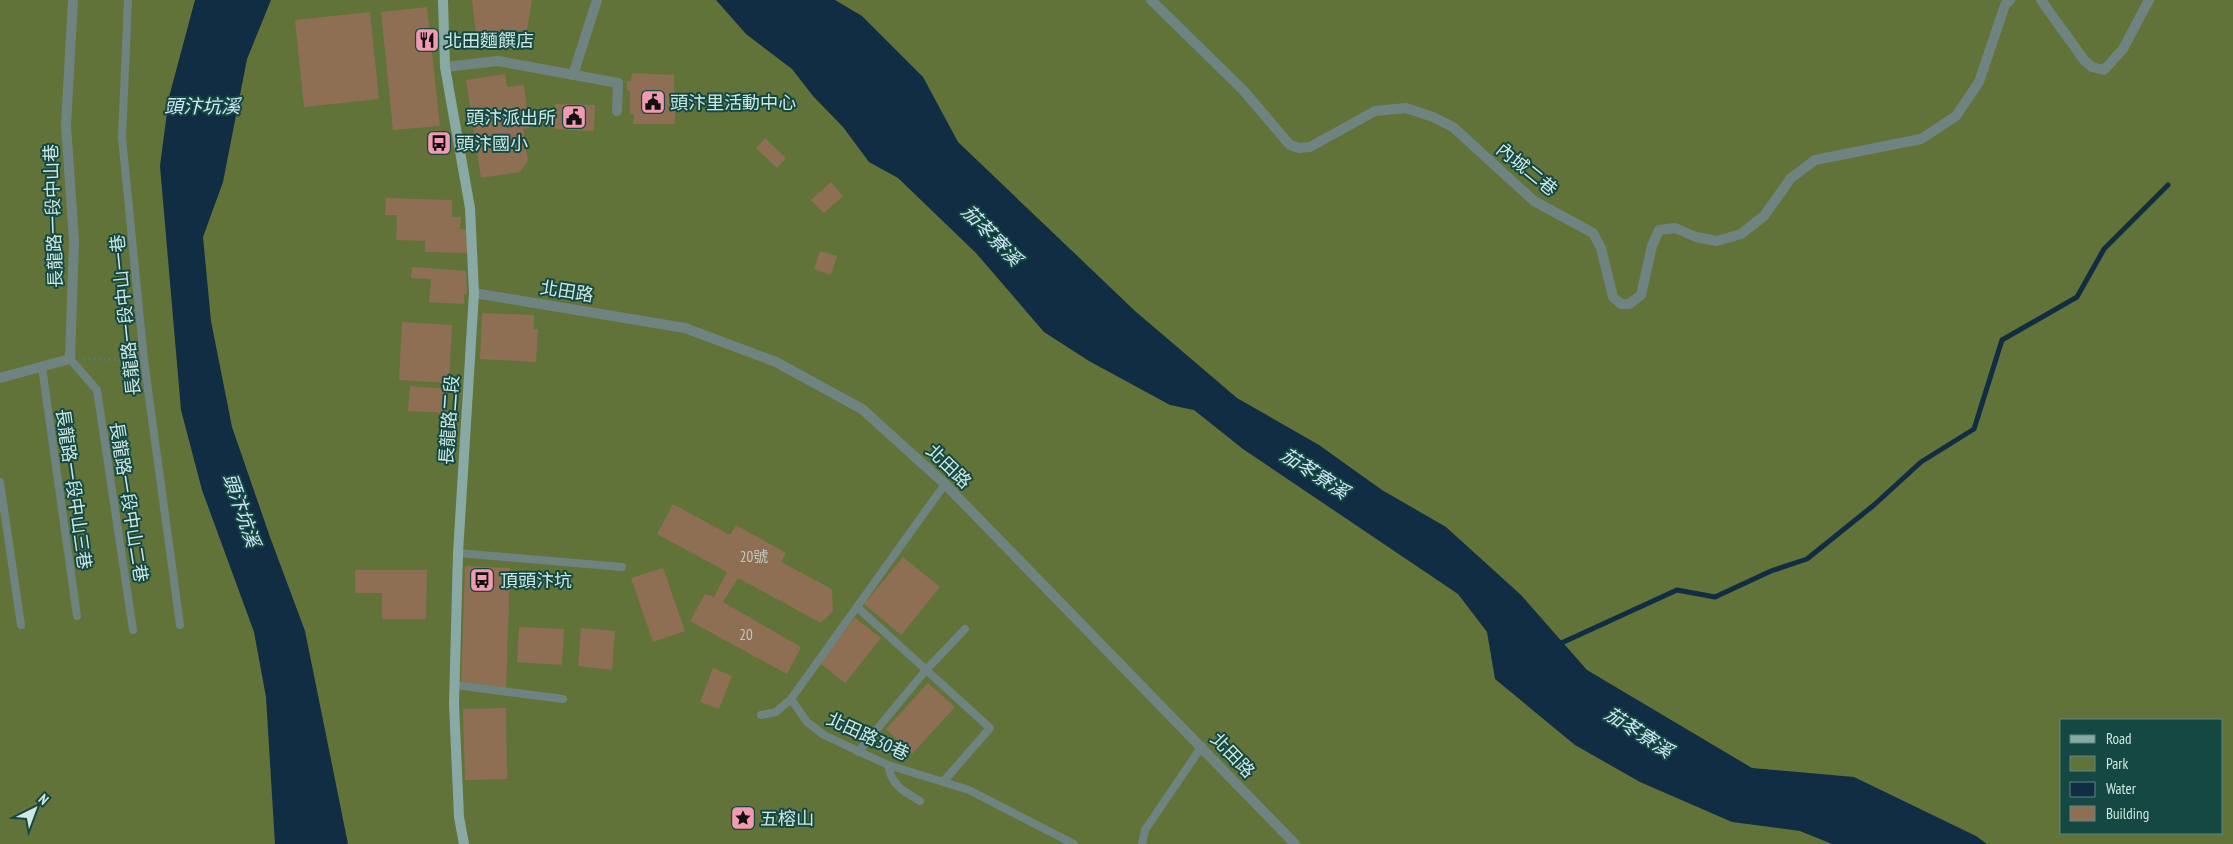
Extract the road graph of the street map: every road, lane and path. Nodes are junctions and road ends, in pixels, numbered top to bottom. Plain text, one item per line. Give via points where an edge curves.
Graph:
1 (73, 0) edge
2 (128, 0) edge
3 (443, 0) edge
4 (597, 0) edge
5 (1151, 0) edge
6 (2010, 0) edge
7 (2041, 0) edge
8 (2149, 0) edge
9 (446, 67) junction
10 (573, 75) junction
11 (617, 112) dead end
12 (474, 293) junction
13 (70, 359) junction
14 (144, 360) junction
15 (42, 366) junction
16 (0, 378) edge
17 (0, 482) edge
18 (945, 484) junction
19 (458, 553) junction
20 (622, 567) dead end
21 (856, 607) junction
22 (77, 616) dead end
23 (180, 625) dead end
24 (21, 626) dead end
25 (966, 629) dead end
26 (133, 630) dead end
27 (926, 670) junction
28 (455, 685) junction
29 (563, 699) dead end
30 (791, 699) junction
31 (761, 715) dead end
32 (1202, 746) junction
33 (858, 752) junction
34 (888, 765) junction
35 (943, 782) junction
36 (920, 801) dead end
37 (464, 844) edge
38 (1074, 844) edge
39 (1142, 844) edge
40 (1295, 844) edge

1 - 13 street, 長龍路一段中山巷 via 66,125 74,241
2 - 14 lane, 長龍路一段中山一巷 via 122,138
3 - 9 main road, 長龍路二段
4 - 10 street
5 - 6 street, 內城二巷 via 1243,90 1290,145 1310,146 1375,111 1406,108 1453,127 1534,201 1593,232 1601,248 1613,298 1621,304 1629,304 1641,295 1659,230 1675,228 1717,241 1741,234 1764,216 1792,178 1815,160 1921,139 1956,116 1979,82
7 - 8 street via 2084,60 2092,67 2104,70 2123,49
9 - 10 street via 498,61
9 - 12 main road, 長龍路二段 via 470,208
10 - 11 street via 618,83
12 - 18 street, 北田路 via 685,328 776,362 862,409
12 - 19 main road, 長龍路二段
13 - 14 path
13 - 15 street
13 - 26 lane, 長龍路一段中山二巷 via 97,390
14 - 23 lane, 長龍路一段中山一巷
15 - 16 street
15 - 22 lane, 長龍路一段中山三巷
17 - 24 lane
18 - 21 lane
18 - 32 street, 北田路
19 - 20 lane
19 - 28 main road, 長龍路二段
21 - 27 lane
21 - 30 lane
25 - 27 lane
27 - 33 lane
27 - 35 lane via 990,728
28 - 29 lane
28 - 37 main road, 長龍路二段 via 459,817
30 - 31 lane via 776,712
30 - 33 lane, 北田路30巷 via 807,722 824,735
32 - 39 lane via 1145,830
32 - 40 street, 北田路
33 - 34 lane, 北田路30巷
34 - 35 lane, 北田路30巷
34 - 36 lane via 890,778
35 - 38 lane, 北田路30巷 via 969,790

